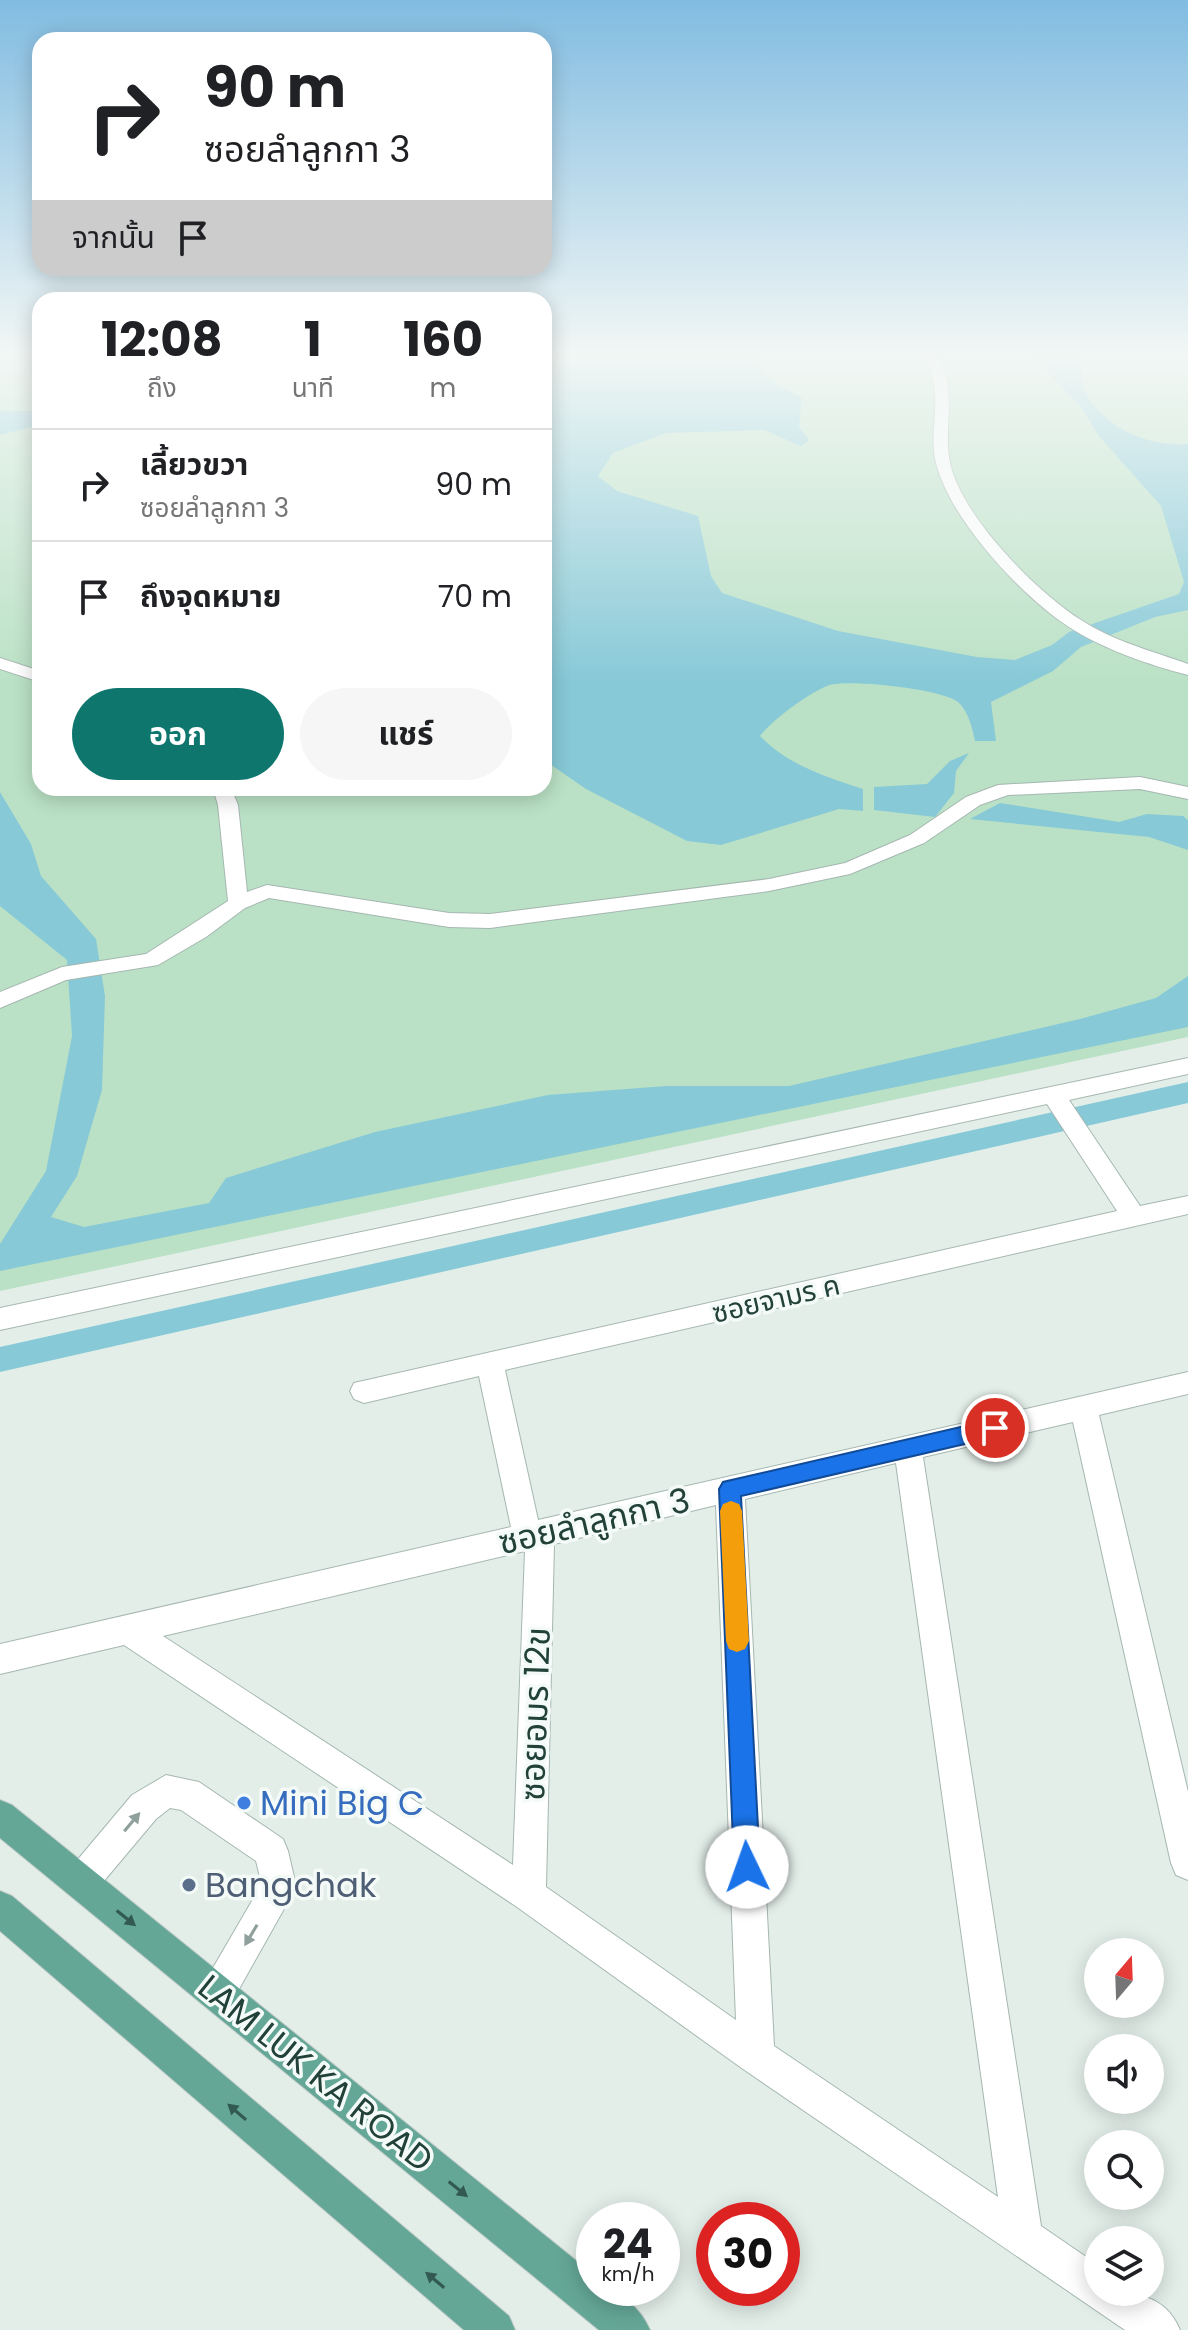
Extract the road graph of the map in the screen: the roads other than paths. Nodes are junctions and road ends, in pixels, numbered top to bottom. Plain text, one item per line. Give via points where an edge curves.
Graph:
1 (944, 465) edge
2 (0, 663) edge
3 (1188, 670) edge
4 (32, 674) edge
5 (1188, 793) edge
6 (225, 796) edge
7 (238, 903) junction
8 (0, 1001) edge
9 (1188, 1066) edge
10 (1066, 1113) junction
11 (1188, 1205) edge
12 (1134, 1218) junction
13 (0, 1319) edge
14 (490, 1363) junction
15 (1188, 1383) edge
16 (364, 1391) dead end
17 (1083, 1407) junction
18 (908, 1448) junction
19 (730, 1489) junction
20 (533, 1534) junction
21 (127, 1629) junction
22 (0, 1659) edge
23 (0, 1817) edge
24 (1188, 1863) edge
25 (81, 1882) junction
26 (529, 1895) junction
27 (0, 1908) edge
28 (217, 1992) junction
29 (756, 2056) junction
30 (1023, 2237) junction
31 (1084, 2278) edge
32 (1125, 2306) edge
33 (495, 2330) edge
34 (630, 2330) edge
35 (1160, 2330) edge

1 - 3 street via 973,522 1075,623
2 - 4 street
5 - 7 street via 1140,783 1005,789 973,801 917,839 850,868 769,885 542,916 449,920 267,891
6 - 7 street
7 - 8 street via 151,960 62,974
9 - 10 street
10 - 12 street
10 - 13 street
11 - 12 street, ซอยจามร ค
12 - 14 street, ซอยจามร ค
14 - 16 street, ซอยจามร ค
14 - 20 street, ซอยอมร 12ข
15 - 17 street, ซอยลำลูกกา 3
17 - 18 street, ซอยลำลูกกา 3
17 - 24 street
18 - 19 street, ซอยลำลูกกา 3
18 - 30 street
19 - 20 street, ซอยลำลูกกา 3
19 - 29 street
20 - 21 street, ซอยลำลูกกา 3
20 - 26 street, ซอยอมร 12ข
21 - 22 street, ซอยลำลูกกา 3
21 - 26 street
23 - 25 main road, LAM LUK KA ROAD
25 -> 28 main road, LAM LUK KA ROAD
25 -> 28 street via 144,1807 166,1791 187,1794 271,1851 277,1877 272,1900
26 - 29 street
33 -> 27 main road
28 -> 34 main road, LAM LUK KA ROAD
29 - 30 street
30 - 31 street
32 - 35 street

